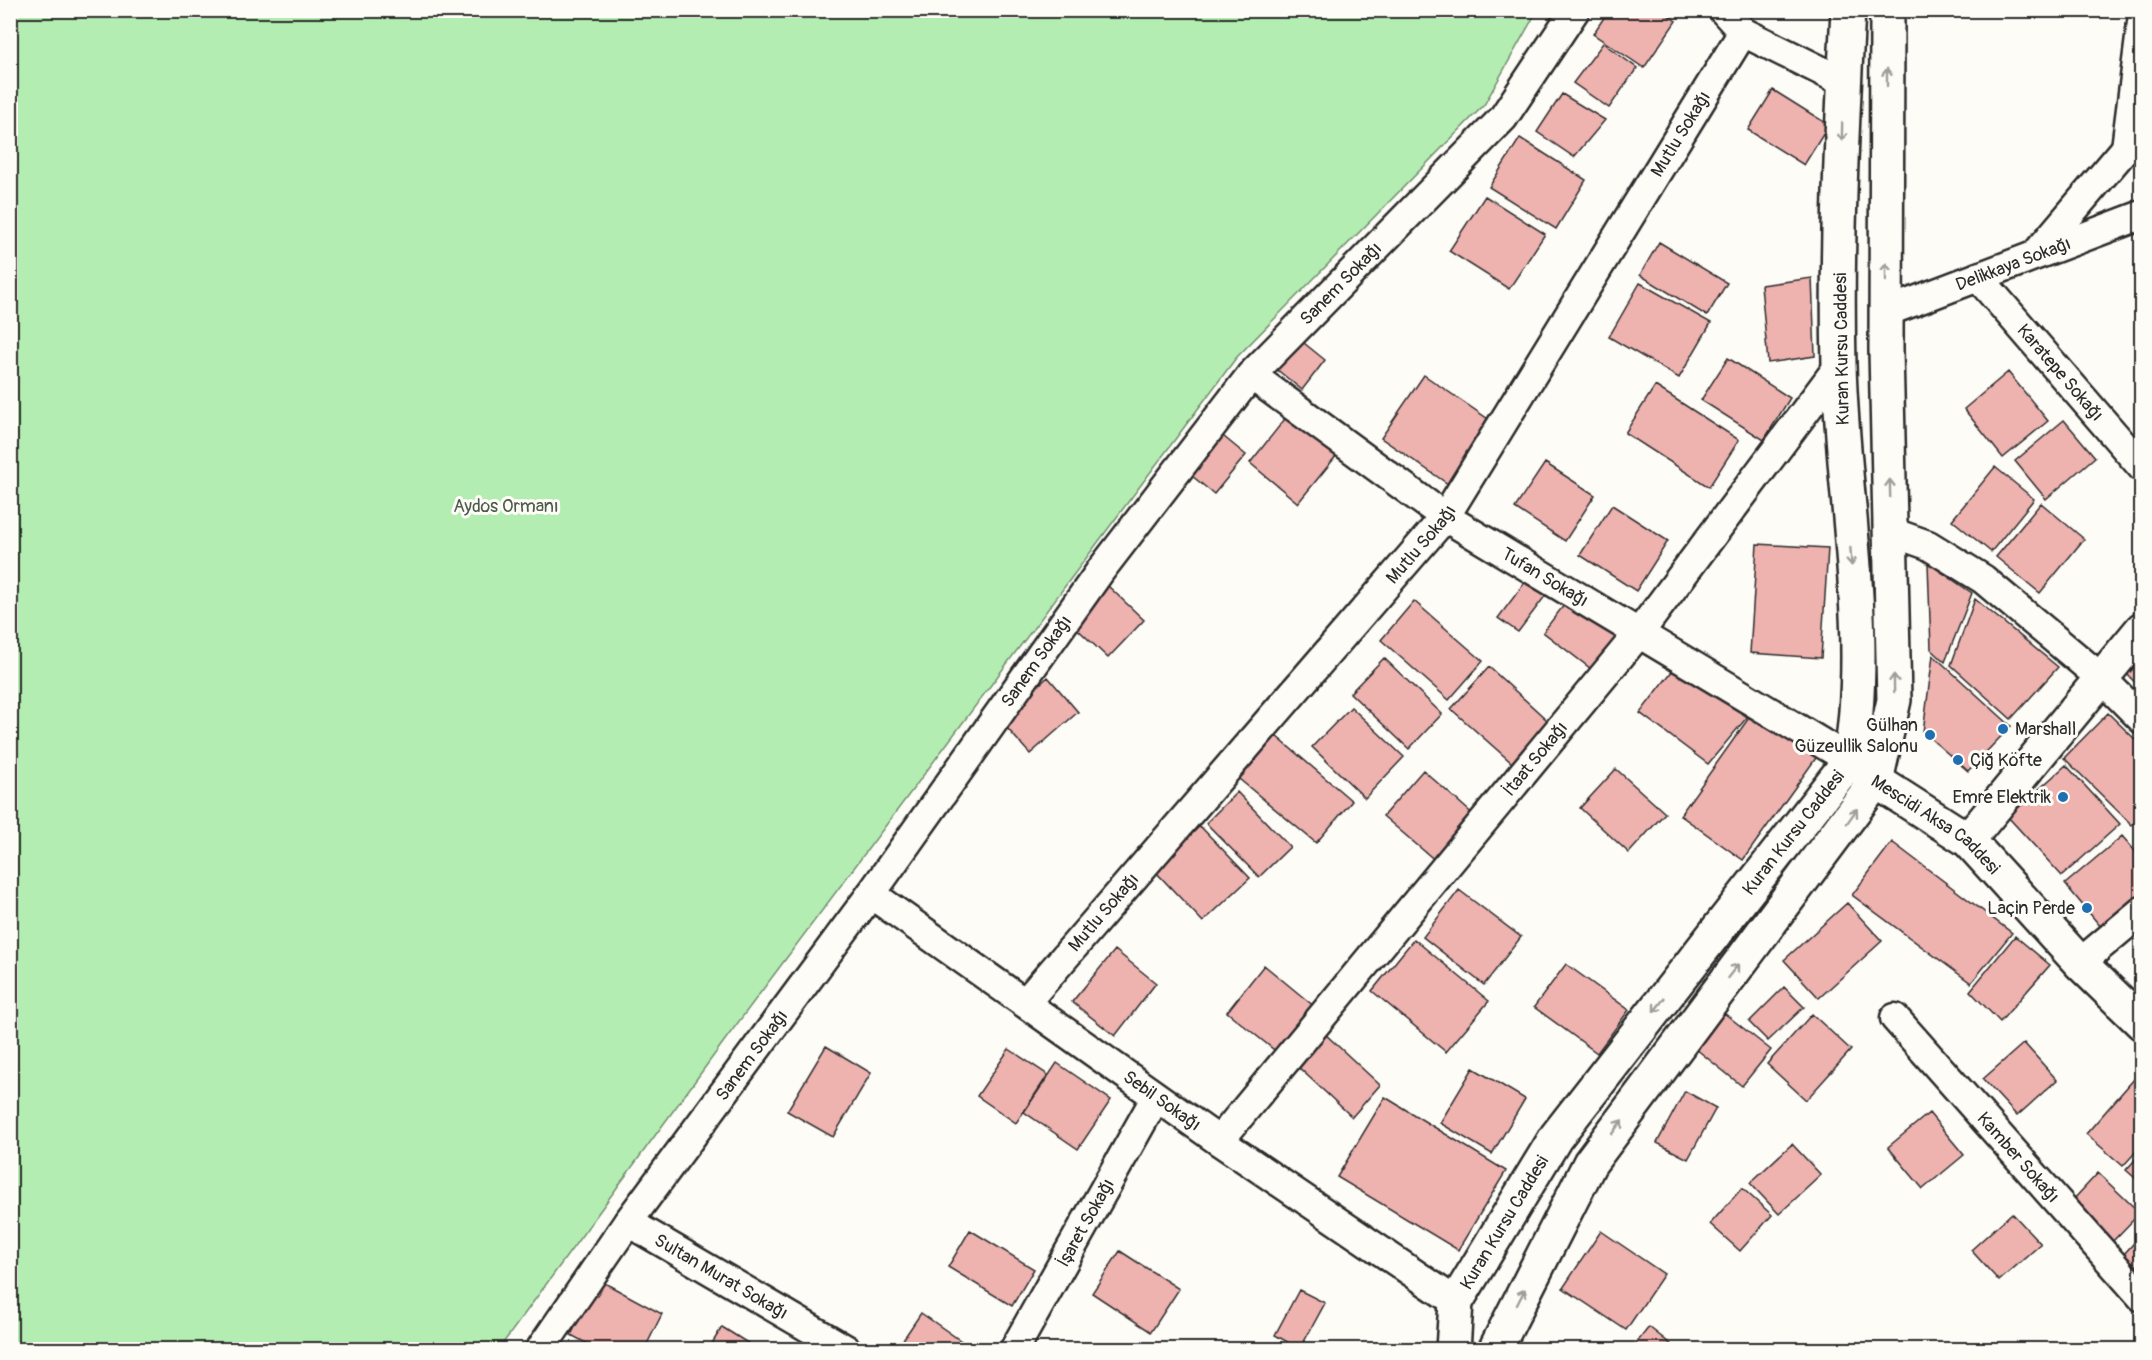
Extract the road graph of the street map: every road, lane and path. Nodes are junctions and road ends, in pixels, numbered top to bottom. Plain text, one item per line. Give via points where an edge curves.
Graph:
1 (1575, 10) edge
2 (1723, 10) edge
3 (1848, 10) edge
4 (1887, 10) edge
5 (2142, 22) edge
6 (1743, 32) junction
7 (1844, 82) junction
8 (2134, 141) edge
9 (2142, 215) edge
10 (2034, 255) junction
11 (1978, 277) junction
12 (1886, 312) junction
13 (1839, 366) junction
14 (1251, 375) junction
15 (2142, 467) edge
16 (1445, 517) junction
17 (1891, 532) junction
18 (2142, 629) edge
19 (1639, 633) junction
20 (2101, 678) junction
21 (2142, 719) edge
22 (1850, 760) junction
23 (1876, 781) junction
24 (1968, 840) junction
25 (871, 894) junction
26 (2142, 911) edge
27 (2080, 963) junction
28 (1025, 1003) junction
29 (1895, 1018) dead end
30 (2142, 1023) edge
31 (1156, 1097) junction
32 (1219, 1141) junction
33 (628, 1222) junction
34 (2142, 1297) edge
35 (1456, 1302) junction
36 (1495, 1349) edge
37 (540, 1350) edge
38 (847, 1350) edge
39 (1014, 1350) edge
40 (1453, 1350) edge

1 - 14 street, Sanem Sokağı via 1503,118
2 - 6 street
3 - 7 main road, Kuran Kursu Caddesi
12 -> 4 main road, Kuran Kursu Caddesi
5 - 8 street
6 - 7 street
6 - 16 street, Mutlu Sokağı
7 -> 13 main road, Kuran Kursu Caddesi
8 - 10 street
9 - 10 street, Delikkaya Sokağı
10 - 11 street, Delikkaya Sokağı
11 - 12 street, Delikkaya Sokağı
11 - 15 street, Karatepe Sokağı
17 -> 12 main road, Kuran Kursu Caddesi
13 - 19 street, İtaat Sokağı
13 -> 22 main road, Kuran Kursu Caddesi via 1859,668
14 - 16 street, Tufan Sokağı
14 - 25 street, Sanem Sokağı via 1101,570
16 - 19 street, Tufan Sokağı
16 - 28 street, Mutlu Sokağı
17 - 20 street via 1928,545 1983,579
23 -> 17 main road, Kuran Kursu Caddesi via 1894,700
18 - 20 main road
19 - 22 street, Tufan Sokağı
19 - 32 street, İtaat Sokağı
20 - 21 street
20 - 24 main road
22 - 23 main road, Mescidi Aksa Caddesi
22 -> 35 main road, Kuran Kursu Caddesi via 1556,1137
23 - 24 main road, Mescidi Aksa Caddesi
36 -> 23 main road, Kuran Kursu Caddesi via 1590,1163
24 - 27 main road, Mescidi Aksa Caddesi
25 - 28 street, Sebil Sokağı
25 - 33 street, Sanem Sokağı
26 - 27 street
27 - 30 main road, Mescidi Aksa Caddesi
28 - 31 street, Sebil Sokağı
29 - 34 street, Kamber Sokağı
31 - 32 street, Sebil Sokağı
31 - 39 street, İşaret Sokağı
32 - 35 street, Sebil Sokağı
33 - 37 street, Sanem Sokağı
33 - 38 street, Sultan Murat Sokağı
35 - 36 main road
35 - 40 main road, Kuran Kursu Caddesi

